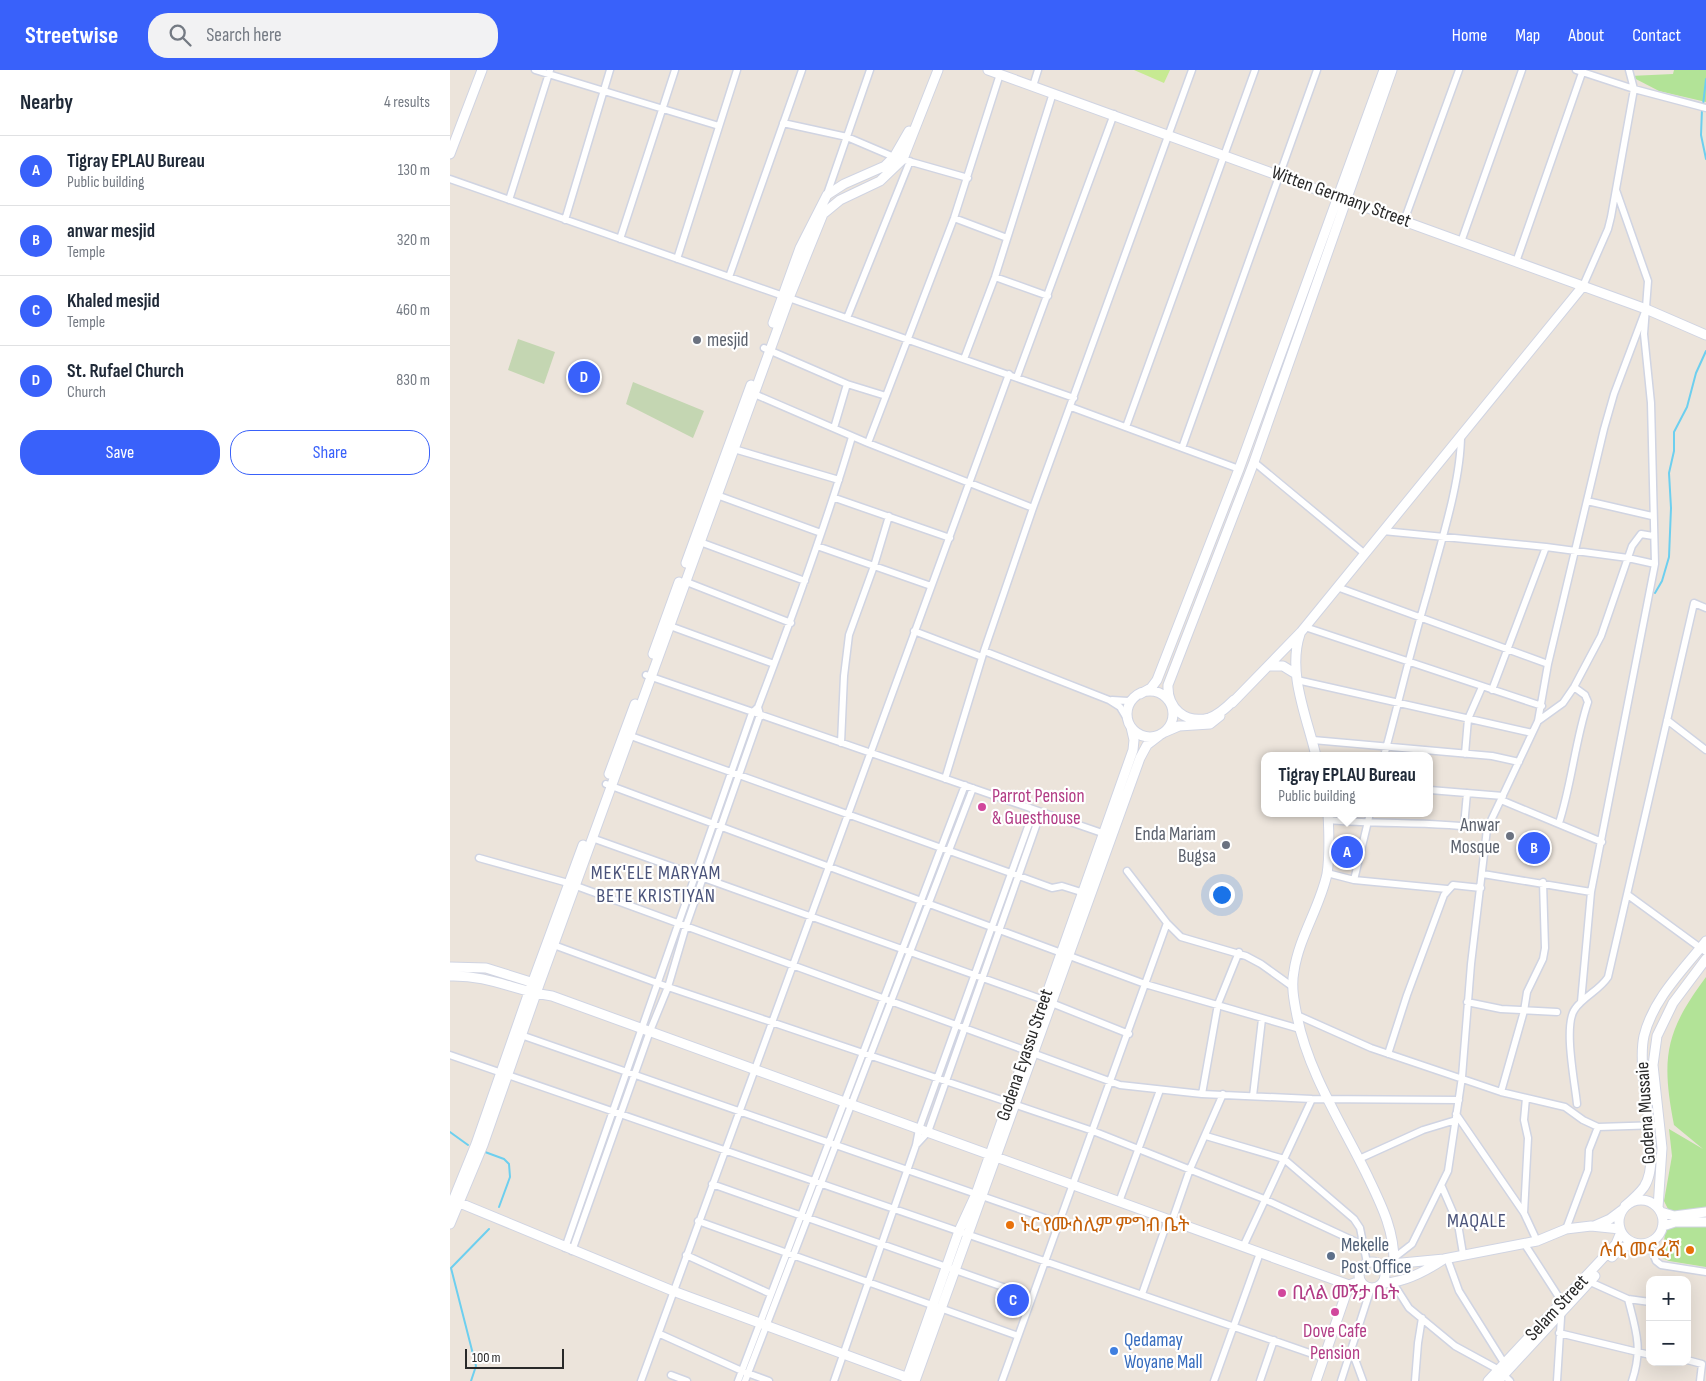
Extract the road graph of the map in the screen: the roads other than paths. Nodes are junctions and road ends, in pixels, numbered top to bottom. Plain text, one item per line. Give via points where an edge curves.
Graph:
1 (482, 70) edge
2 (535, 70) edge
3 (610, 70) edge
4 (675, 70) edge
5 (737, 70) edge
6 (802, 70) edge
7 (870, 70) edge
8 (932, 70) edge
9 (938, 70) edge
10 (988, 70) edge
11 (1038, 70) edge
12 (1192, 70) edge
13 (1255, 70) edge
14 (1317, 70) edge
15 (1384, 70) edge
16 (1392, 70) edge
17 (1459, 70) edge
18 (1522, 70) edge
19 (1629, 70) edge
20 (1581, 71) edge
21 (549, 72) edge
22 (1000, 74) junction
23 (1033, 86) junction
24 (1634, 89) junction
25 (603, 91) junction
26 (1053, 93) junction
27 (662, 108) junction
28 (1706, 108) edge
29 (1114, 114) junction
30 (783, 123) junction
31 (719, 126) junction
32 (1168, 135) junction
33 (847, 138) junction
34 (450, 154) edge
35 (1225, 154) junction
36 (903, 159) junction
37 (1280, 175) junction
38 (968, 178) junction
39 (450, 180) edge
40 (1616, 190) junction
41 (826, 195) junction
42 (1342, 198) junction
43 (509, 200) junction
44 (823, 214) junction
45 (954, 218) junction
46 (565, 220) junction
47 (1404, 221) junction
48 (1007, 238) junction
49 (620, 239) junction
50 (1461, 242) junction
51 (677, 258) junction
52 (1516, 262) junction
53 (729, 277) junction
54 (995, 277) junction
55 (1583, 286) junction
56 (786, 296) junction
57 (1048, 296) junction
58 (1646, 309) junction
59 (848, 318) junction
60 (1706, 335) edge
61 (1287, 337) junction
62 (908, 339) junction
63 (1296, 341) junction
64 (767, 349) junction
65 (964, 359) junction
66 (1009, 374) junction
67 (1017, 377) junction
68 (848, 384) junction
69 (751, 392) junction
70 (886, 396) junction
71 (1074, 398) junction
72 (1071, 407) junction
73 (1126, 427) junction
74 (834, 428) junction
75 (1461, 435) junction
76 (852, 437) junction
77 (868, 443) junction
78 (1182, 448) junction
79 (734, 449) junction
80 (1254, 462) junction
81 (1239, 469) junction
82 (839, 480) junction
83 (970, 482) junction
84 (714, 494) junction
85 (835, 498) junction
86 (1587, 501) junction
87 (1033, 508) junction
88 (889, 516) junction
89 (1652, 516) junction
90 (1383, 531) junction
91 (821, 533) junction
92 (1652, 536) junction
93 (950, 538) junction
94 (1442, 538) junction
95 (700, 542) junction
96 (818, 546) junction
97 (1546, 547) junction
98 (1576, 552) junction
99 (1365, 554) junction
100 (1628, 558) junction
101 (1655, 564) junction
102 (874, 566) junction
103 (1201, 566) junction
104 (1212, 570) junction
105 (683, 581) junction
106 (805, 581) junction
107 (931, 586) junction
108 (1337, 587) junction
109 (1706, 608) edge
110 (1420, 617) junction
111 (791, 623) junction
112 (670, 626) junction
113 (1303, 629) junction
114 (914, 631) junction
115 (1507, 649) junction
116 (983, 654) junction
117 (1408, 662) junction
118 (774, 664) junction
119 (1548, 664) junction
120 (1269, 666) junction
121 (648, 676) junction
122 (1297, 677) junction
123 (1482, 687) junction
124 (1574, 687) junction
125 (1492, 690) junction
126 (1138, 695) junction
127 (1109, 700) junction
128 (1234, 700) junction
129 (1170, 702) junction
130 (1398, 703) junction
131 (1542, 706) junction
132 (758, 707) junction
133 (752, 713) junction
134 (760, 715) junction
135 (1468, 719) junction
136 (1667, 720) junction
137 (1538, 721) junction
138 (1130, 725) junction
139 (1162, 734) junction
140 (1532, 734) junction
141 (627, 735) junction
142 (1313, 740) junction
143 (841, 743) junction
144 (1387, 747) junction
145 (1706, 750) edge
146 (1315, 752) edge
147 (1385, 752) edge
148 (870, 753) junction
149 (1465, 754) junction
150 (1518, 762) junction
151 (731, 772) junction
152 (739, 775) junction
153 (945, 779) junction
154 (608, 785) junction
155 (965, 785) junction
156 (973, 788) junction
157 (1433, 790) edge
158 (1467, 793) junction
159 (1502, 798) junction
160 (1034, 810) junction
161 (1041, 812) junction
162 (847, 814) junction
163 (1328, 817) edge
164 (1369, 817) edge
165 (1559, 823) junction
166 (713, 824) junction
167 (1367, 824) junction
168 (1464, 826) junction
169 (721, 827) junction
170 (1487, 829) junction
171 (1103, 834) junction
172 (1112, 837) junction
173 (592, 838) junction
174 (1602, 842) junction
175 (941, 848) junction
176 (949, 851) junction
177 (479, 858) dead end
178 (828, 866) junction
179 (1127, 872) dead end
180 (1011, 873) junction
181 (1327, 873) junction
182 (1483, 874) junction
183 (695, 875) junction
184 (1018, 876) junction
185 (703, 878) junction
186 (1354, 880) junction
187 (1543, 882) junction
188 (572, 884) junction
189 (1481, 888) junction
190 (1447, 889) junction
191 (1081, 892) junction
192 (1591, 892) junction
193 (1628, 895) junction
194 (921, 900) junction
195 (929, 903) junction
196 (810, 916) junction
197 (678, 923) junction
198 (1167, 923) junction
199 (686, 926) junction
200 (992, 926) junction
201 (1000, 929) junction
202 (550, 944) junction
203 (1704, 947) edge
204 (903, 949) junction
205 (910, 952) junction
206 (1239, 952) junction
207 (1066, 953) junction
208 (1706, 959) edge
209 (792, 965) junction
210 (450, 967) edge
211 (975, 975) junction
212 (450, 976) edge
213 (982, 978) junction
214 (657, 983) junction
215 (1145, 984) junction
216 (668, 987) junction
217 (1293, 987) junction
218 (534, 988) junction
219 (884, 999) junction
220 (891, 1002) junction
221 (1048, 1002) junction
222 (1467, 1002) junction
223 (1581, 1002) junction
224 (1218, 1004) junction
225 (1524, 1011) junction
226 (1557, 1012) dead end
227 (1297, 1015) junction
228 (1262, 1019) junction
229 (772, 1020) junction
230 (956, 1026) junction
231 (964, 1028) junction
232 (1300, 1029) junction
233 (645, 1030) junction
234 (1129, 1034) junction
235 (521, 1035) junction
236 (864, 1051) junction
237 (1030, 1053) junction
238 (871, 1054) junction
239 (1388, 1054) junction
240 (450, 1056) edge
241 (754, 1069) junction
242 (626, 1072) junction
243 (504, 1074) junction
244 (634, 1075) junction
245 (938, 1077) junction
246 (1462, 1077) junction
247 (946, 1080) junction
248 (1111, 1082) junction
249 (1160, 1090) junction
250 (1501, 1092) junction
251 (1202, 1094) junction
252 (1222, 1094) junction
253 (1252, 1096) junction
254 (1526, 1098) junction
255 (1312, 1099) junction
256 (1328, 1100) junction
257 (1459, 1100) junction
258 (1012, 1102) junction
259 (848, 1103) junction
260 (1578, 1104) dead end
261 (612, 1112) junction
262 (739, 1112) junction
263 (620, 1114) junction
264 (1456, 1117) junction
265 (1660, 1125) junction
266 (1598, 1127) junction
267 (1648, 1127) junction
268 (924, 1131) junction
269 (1093, 1131) junction
270 (1206, 1136) junction
271 (828, 1143) junction
272 (836, 1145) junction
273 (1139, 1149) junction
274 (724, 1150) junction
275 (993, 1156) junction
276 (1284, 1159) junction
277 (1359, 1159) junction
278 (1190, 1169) junction
279 (908, 1170) junction
280 (818, 1183) junction
281 (712, 1184) junction
282 (1072, 1185) junction
283 (1442, 1187) junction
284 (979, 1196) junction
285 (1264, 1199) junction
286 (1119, 1202) junction
287 (453, 1203) edge
288 (1624, 1208) junction
289 (893, 1209) junction
290 (1660, 1210) junction
291 (1706, 1212) edge
292 (1524, 1213) junction
293 (804, 1217) junction
294 (1170, 1220) junction
295 (698, 1221) junction
296 (1706, 1222) edge
297 (1059, 1223) junction
298 (450, 1224) edge
299 (1591, 1226) junction
300 (1663, 1226) junction
301 (1566, 1228) junction
302 (959, 1231) junction
303 (1621, 1231) junction
304 (968, 1235) junction
305 (1538, 1241) junction
306 (1649, 1242) junction
307 (1524, 1243) junction
308 (1635, 1243) junction
309 (882, 1244) junction
310 (1364, 1246) junction
311 (1243, 1247) junction
312 (568, 1249) junction
313 (1260, 1253) junction
314 (790, 1254) junction
315 (1463, 1254) junction
316 (686, 1255) junction
317 (1445, 1258) junction
318 (1045, 1261) junction
319 (1394, 1261) junction
320 (1367, 1263) junction
321 (1381, 1265) junction
322 (946, 1266) junction
323 (956, 1270) junction
324 (1706, 1272) edge
325 (1360, 1280) junction
326 (1587, 1281) junction
327 (868, 1282) junction
328 (1383, 1283) junction
329 (1393, 1283) junction
330 (1349, 1285) junction
331 (1002, 1287) dead end
332 (1371, 1288) junction
333 (672, 1291) junction
334 (771, 1294) junction
335 (1142, 1294) junction
336 (1628, 1299) junction
337 (1646, 1301) edge
338 (1565, 1304) junction
339 (932, 1305) junction
340 (941, 1308) junction
341 (1559, 1317) junction
342 (1422, 1318) junction
343 (763, 1324) junction
344 (1234, 1326) junction
345 (1559, 1333) junction
346 (660, 1334) junction
347 (1018, 1336) junction
348 (1274, 1340) junction
349 (1352, 1351) junction
350 (1639, 1353) junction
351 (844, 1354) junction
352 (1646, 1354) edge
353 (1324, 1358) junction
354 (1691, 1361) edge
355 (745, 1372) junction
356 (1504, 1373) edge
357 (671, 1375) dead end
358 (912, 1380) edge
359 (641, 1381) edge
360 (687, 1381) edge
361 (738, 1381) edge
362 (745, 1381) edge
363 (769, 1381) edge
364 (834, 1381) edge
365 (1002, 1381) edge
366 (1214, 1381) edge
367 (1261, 1381) edge
368 (1316, 1381) edge
369 (1341, 1381) edge
370 (1363, 1381) edge
371 (1415, 1381) edge
372 (1488, 1381) edge
373 (1557, 1381) edge
374 (1632, 1381) edge
375 (1700, 1381) edge

1 - 34 street
2 - 21 street
3 - 25 street
4 - 27 street
5 - 31 street
6 - 30 street
7 - 33 street
8 - 36 street via 908,134
9 - 36 street
10 - 22 street, Witten Germany Street
11 - 23 street
12 - 32 street
13 - 35 street
14 - 37 street
15 - 42 street
16 - 42 street
17 - 47 street
18 - 50 street
19 - 24 street
20 - 24 street
20 - 52 street
21 - 25 street
21 - 43 street
22 - 23 street, Witten Germany Street
22 - 38 street
23 - 26 street, Witten Germany Street
24 - 28 street
24 - 40 street
25 - 27 street
25 - 46 street
26 - 29 street, Witten Germany Street
26 - 48 street
27 - 31 street
27 - 49 street
29 - 32 street, Witten Germany Street
29 - 57 street
30 - 33 street
30 - 53 street
31 - 51 street
32 - 35 street, Witten Germany Street
32 - 71 street
33 - 36 street
33 - 41 street
35 - 37 street, Witten Germany Street
35 - 73 street
36 - 38 street
36 - 41 street
36 - 44 street via 880,180 840,200
36 - 59 street
37 - 42 street, Witten Germany Street
37 - 78 street
38 - 45 street
39 - 43 street
40 - 55 street via 1608,229
40 - 58 street via 1648,282
41 - 44 street
41 - 56 street via 800,248
42 - 47 street, Witten Germany Street
42 - 61 street
42 - 63 street
43 - 46 street
44 - 56 street
45 - 48 street
45 - 62 street
46 - 49 street
47 - 50 street, Witten Germany Street
48 - 54 street
49 - 51 street
50 - 52 street, Witten Germany Street
51 - 53 street
52 - 55 street, Witten Germany Street
53 - 56 street
54 - 57 street
54 - 65 street
55 - 58 street, Witten Germany Street
55 - 75 street
56 - 59 street
56 - 64 street
57 - 67 street
58 - 60 street, Witten Germany Street
58 - 86 street via 1614,394
58 - 89 street via 1644,334 1651,403
59 - 62 street
61 - 63 street
61 - 81 street
62 - 65 street
62 - 70 street
63 - 80 street
64 - 68 street
64 - 69 street
65 - 66 street
66 - 67 street
66 - 83 street
67 - 71 street
68 - 70 street
68 - 74 street
69 - 74 street
69 - 79 street
69 - 84 street
70 - 77 street
71 - 72 street
72 - 73 street
72 - 87 street
73 - 78 street
74 - 76 street
75 - 90 street
75 - 94 street via 1460,455
76 - 77 street
76 - 82 street
77 - 83 street
78 - 81 street
79 - 82 street
79 - 84 street
80 - 99 street
80 - 104 street
81 - 103 street
82 - 85 street
83 - 87 street
83 - 93 street
84 - 91 street
84 - 95 street
84 - 105 street
85 - 88 street
85 - 91 street
86 - 89 street
86 - 98 street
87 - 116 street
88 - 93 street
88 - 102 street
89 - 92 street
90 - 94 street
90 - 99 street
91 - 96 street
92 - 100 street via 1641,534
92 - 101 street
93 - 107 street
94 - 97 street
94 - 110 street
95 - 105 street
95 - 106 street
96 - 102 street
96 - 106 street
97 - 98 street
97 - 115 street
98 - 100 street
98 - 119 street
99 - 108 street
100 - 101 street
100 - 124 street via 1604,627
101 - 174 street
102 - 107 street
102 - 143 street via 849,635
103 - 104 street
103 - 126 street via 1157,680 1151,688
104 - 129 street via 1170,680
105 - 111 street
105 - 112 street
105 - 121 street
106 - 111 street
107 - 114 street
108 - 110 street
108 - 113 street
109 - 136 street via 1694,603
110 - 115 street
110 - 117 street
111 - 118 street
112 - 118 street
112 - 121 street
113 - 117 street
113 - 120 street
113 - 122 street via 1297,646
114 - 116 street
114 - 148 street
115 - 119 street
115 - 125 street
116 - 127 street
116 - 153 street
117 - 123 street
117 - 130 street
118 - 132 street
119 - 131 street
120 - 122 street via 1283,666
120 - 128 street
121 - 133 street
121 - 141 street
122 - 130 street
122 - 142 street
123 - 125 street
123 - 135 street
124 - 137 street via 1563,703
124 - 165 street via 1588,702
125 - 131 street
126 - 127 street via 1128,701
126 - 129 street via 1159,693
126 - 138 street via 1128,708
127 - 138 street via 1120,707
128 - 129 street via 1210,718 1196,719 1184,716
128 - 139 street via 1210,724 1179,726
129 - 139 street via 1171,725
130 - 135 street
130 - 144 street
131 - 137 street
132 - 133 street
132 - 134 street
133 - 134 street
133 - 151 street
134 - 143 street
134 - 152 street
135 - 140 street
135 - 149 street
136 - 145 street
136 - 193 street
137 - 140 street
138 - 139 street via 1142,736
138 - 171 street, Godena Eyassu Street via 1134,745
139 - 172 street, Godena Eyassu Street via 1150,742 1142,754
140 - 150 street
141 - 151 street
141 - 154 street
142 - 144 street
142 - 146 street
143 - 148 street
144 - 147 street
144 - 149 street
148 - 153 street
148 - 162 street
149 - 150 street
150 - 159 street
151 - 152 street
151 - 166 street
152 - 162 street
152 - 169 street
153 - 155 street
154 - 166 street
154 - 173 street
154 - 188 street
155 - 156 street
155 - 175 street
156 - 160 street
156 - 176 street
157 - 158 street
158 - 159 street
158 - 168 street
159 - 165 street
159 - 170 street
160 - 161 street
160 - 180 street
161 - 171 street
161 - 184 street
162 - 175 street
162 - 178 street
163 - 167 street
163 - 181 street
164 - 167 street
165 - 174 street
166 - 169 street
166 - 183 street
167 - 168 street
167 - 186 street
168 - 170 street
169 - 178 street
169 - 185 street
170 - 182 street
171 - 172 street
171 - 191 street, Godena Eyassu Street
172 - 207 street, Godena Eyassu Street
173 - 183 street
173 - 188 street
174 - 192 street
175 - 176 street
175 - 194 street
176 - 180 street
176 - 195 street
177 - 188 street
178 - 194 street
178 - 196 street
179 - 198 street
180 - 184 street
180 - 200 street
181 - 186 street
181 - 217 street via 1296,960
182 - 187 street
182 - 189 street
183 - 185 street
183 - 197 street
184 - 191 street via 1052,888 1062,886
184 - 201 street
185 - 196 street
185 - 199 street
186 - 190 street
187 - 192 street
187 - 225 street via 1545,948 1527,992
188 - 197 street
188 - 202 street
189 - 190 street via 1460,884
189 - 222 street
190 - 239 street
191 - 207 street, Godena Eyassu Street
192 - 223 street
193 - 203 street
193 - 223 street via 1608,977
194 - 195 street
194 - 204 street
195 - 200 street
195 - 205 street
196 - 204 street
196 - 209 street
197 - 199 street
197 - 214 street
198 - 206 street via 1182,937
198 - 215 street
199 - 209 street
199 - 216 street
200 - 201 street
200 - 211 street
201 - 207 street
201 - 213 street
202 - 214 street
202 - 218 street
203 - 267 street, Godena Mussaie via 1661,998 1646,1030 1641,1067
204 - 205 street
204 - 219 street
205 - 211 street
205 - 220 street
206 - 217 street
206 - 224 street
207 - 215 street
207 - 221 street, Godena Eyassu Street
208 - 265 street, Godena Mussaie via 1673,1002 1657,1036 1653,1065
209 - 219 street
209 - 229 street
210 - 218 street via 486,968
211 - 213 street
211 - 230 street
212 - 218 street via 480,977
213 - 221 street
213 - 231 street
214 - 216 street
214 - 233 street
215 - 224 street
215 - 234 street
216 - 229 street
216 - 233 street
217 - 227 street
218 - 233 street
218 - 235 street
218 - 243 street
219 - 220 street
219 - 236 street
220 - 230 street
220 - 238 street
221 - 234 street
221 - 237 street, Godena Eyassu Street
222 - 225 street
222 - 246 street
223 - 260 street via 1572,1016 1570,1045
224 - 228 street
224 - 251 street
225 - 226 street
225 - 250 street
227 - 232 street
227 - 239 street
228 - 232 street
228 - 253 street
229 - 236 street
229 - 241 street
230 - 231 street
230 - 245 street
231 - 237 street
231 - 247 street
232 - 256 street
233 - 241 street
233 - 242 street
233 - 244 street
234 - 248 street
235 - 242 street
235 - 243 street
236 - 238 street
236 - 259 street
237 - 248 street
237 - 258 street, Godena Eyassu Street
238 - 245 street
238 - 259 street
239 - 246 street
240 - 243 street
241 - 259 street
241 - 262 street
242 - 244 street
242 - 261 street
243 - 261 street
243 - 287 street via 473,1163
244 - 262 street
244 - 263 street
245 - 247 street
245 - 268 street
246 - 250 street
246 - 257 street
247 - 258 street
247 - 268 street
248 - 249 street
248 - 269 street
249 - 251 street
249 - 273 street
250 - 254 street
251 - 252 street
252 - 253 street
252 - 270 street
253 - 255 street
254 - 266 street via 1565,1107
254 - 292 street via 1524,1120 1528,1138
255 - 256 street
255 - 276 street
256 - 257 street
256 - 277 street
257 - 264 street
258 - 269 street
258 - 275 street, Godena Eyassu Street
259 - 268 street
259 - 271 street
259 - 272 street
261 - 263 street
261 - 312 street
262 - 271 street
262 - 274 street
263 - 274 street
263 - 312 street
264 - 277 street
264 - 283 street via 1448,1171
264 - 292 street
265 - 267 street
265 - 290 street, Godena Mussaie
266 - 267 street
266 - 301 street via 1589,1150 1588,1170
267 - 288 street, Godena Mussaie via 1649,1176 1644,1187
268 - 275 street
268 - 279 street
269 - 273 street
269 - 282 street
270 - 276 street
270 - 278 street
271 - 272 street
271 - 280 street
272 - 279 street
272 - 280 street
273 - 278 street
273 - 286 street
274 - 280 street
274 - 281 street
275 - 282 street
275 - 284 street, Godena Eyassu Street
276 - 285 street
276 - 310 street via 1354,1219 1360,1228
277 - 319 street via 1392,1233
278 - 285 street
278 - 294 street
279 - 284 street
279 - 289 street
280 - 289 street
280 - 293 street
281 - 293 street
281 - 295 street
282 - 286 street
282 - 297 street
283 - 315 street via 1458,1224
283 - 319 street via 1412,1244
284 - 297 street
284 - 302 street, Godena Eyassu Street
284 - 304 street, Godena Eyassu Street
285 - 310 street
285 - 311 street
286 - 294 street
287 - 298 street
287 - 312 street
288 - 290 street via 1633,1201 1642,1200 1651,1202
288 - 299 street via 1610,1219
288 - 303 street via 1619,1218
289 - 302 street
289 - 309 street
290 - 291 street via 1674,1216
290 - 300 street
292 - 305 street
293 - 309 street
293 - 314 street
294 - 311 street
294 - 335 street
295 - 314 street
295 - 316 street
296 - 300 street via 1676,1222
297 - 318 street
299 - 301 street
299 - 303 street
300 - 306 street via 1656,1238
301 - 305 street
302 - 304 street
302 - 322 street, Godena Eyassu Street
303 - 308 street
303 - 326 street, Selam Street via 1618,1241
304 - 318 street
304 - 323 street, Godena Eyassu Street
305 - 307 street
306 - 308 street
306 - 324 street via 1656,1261 1661,1265
307 - 315 street
307 - 338 street
308 - 326 street via 1619,1249
309 - 322 street
309 - 327 street
310 - 320 street
311 - 313 street
312 - 333 street
313 - 330 street
313 - 344 street
314 - 327 street
314 - 334 street
314 - 343 street
315 - 317 street
316 - 333 street
316 - 334 street
317 - 319 street
317 - 329 street via 1428,1269
317 - 356 street
318 - 335 street
318 - 347 street
319 - 321 street
320 - 321 street
320 - 325 street via 1361,1269
321 - 328 street via 1386,1275
322 - 323 street
322 - 339 street, Godena Eyassu Street
323 - 331 street
323 - 340 street, Godena Eyassu Street
325 - 330 street
325 - 332 street
326 - 336 street
326 - 338 street
327 - 339 street
327 - 351 street
328 - 329 street
328 - 332 street
329 - 342 street via 1404,1302
330 - 353 street
332 - 349 street
333 - 343 street
333 - 346 street
334 - 343 street
335 - 344 street
336 - 337 street
336 - 350 street
338 - 341 street, Selam Street
338 - 356 street, Selam Street
339 - 340 street
339 - 358 street, Godena Eyassu Street
340 - 347 street
340 - 358 street, Godena Eyassu Street
341 - 345 street
341 - 356 street, Selam Street
342 - 356 street via 1455,1346
342 - 371 street
343 - 351 street
343 - 355 street
344 - 348 street
344 - 366 street
345 - 350 street
345 - 373 street
346 - 355 street
346 - 359 street
347 - 365 street
348 - 353 street
348 - 367 street
349 - 369 street
349 - 370 street
350 - 352 street
350 - 374 street
351 - 358 street
351 - 364 street
353 - 368 street
354 - 375 street via 1702,1364
355 - 361 street
355 - 362 street
355 - 363 street
356 - 372 street, Selam Street
357 - 360 street

